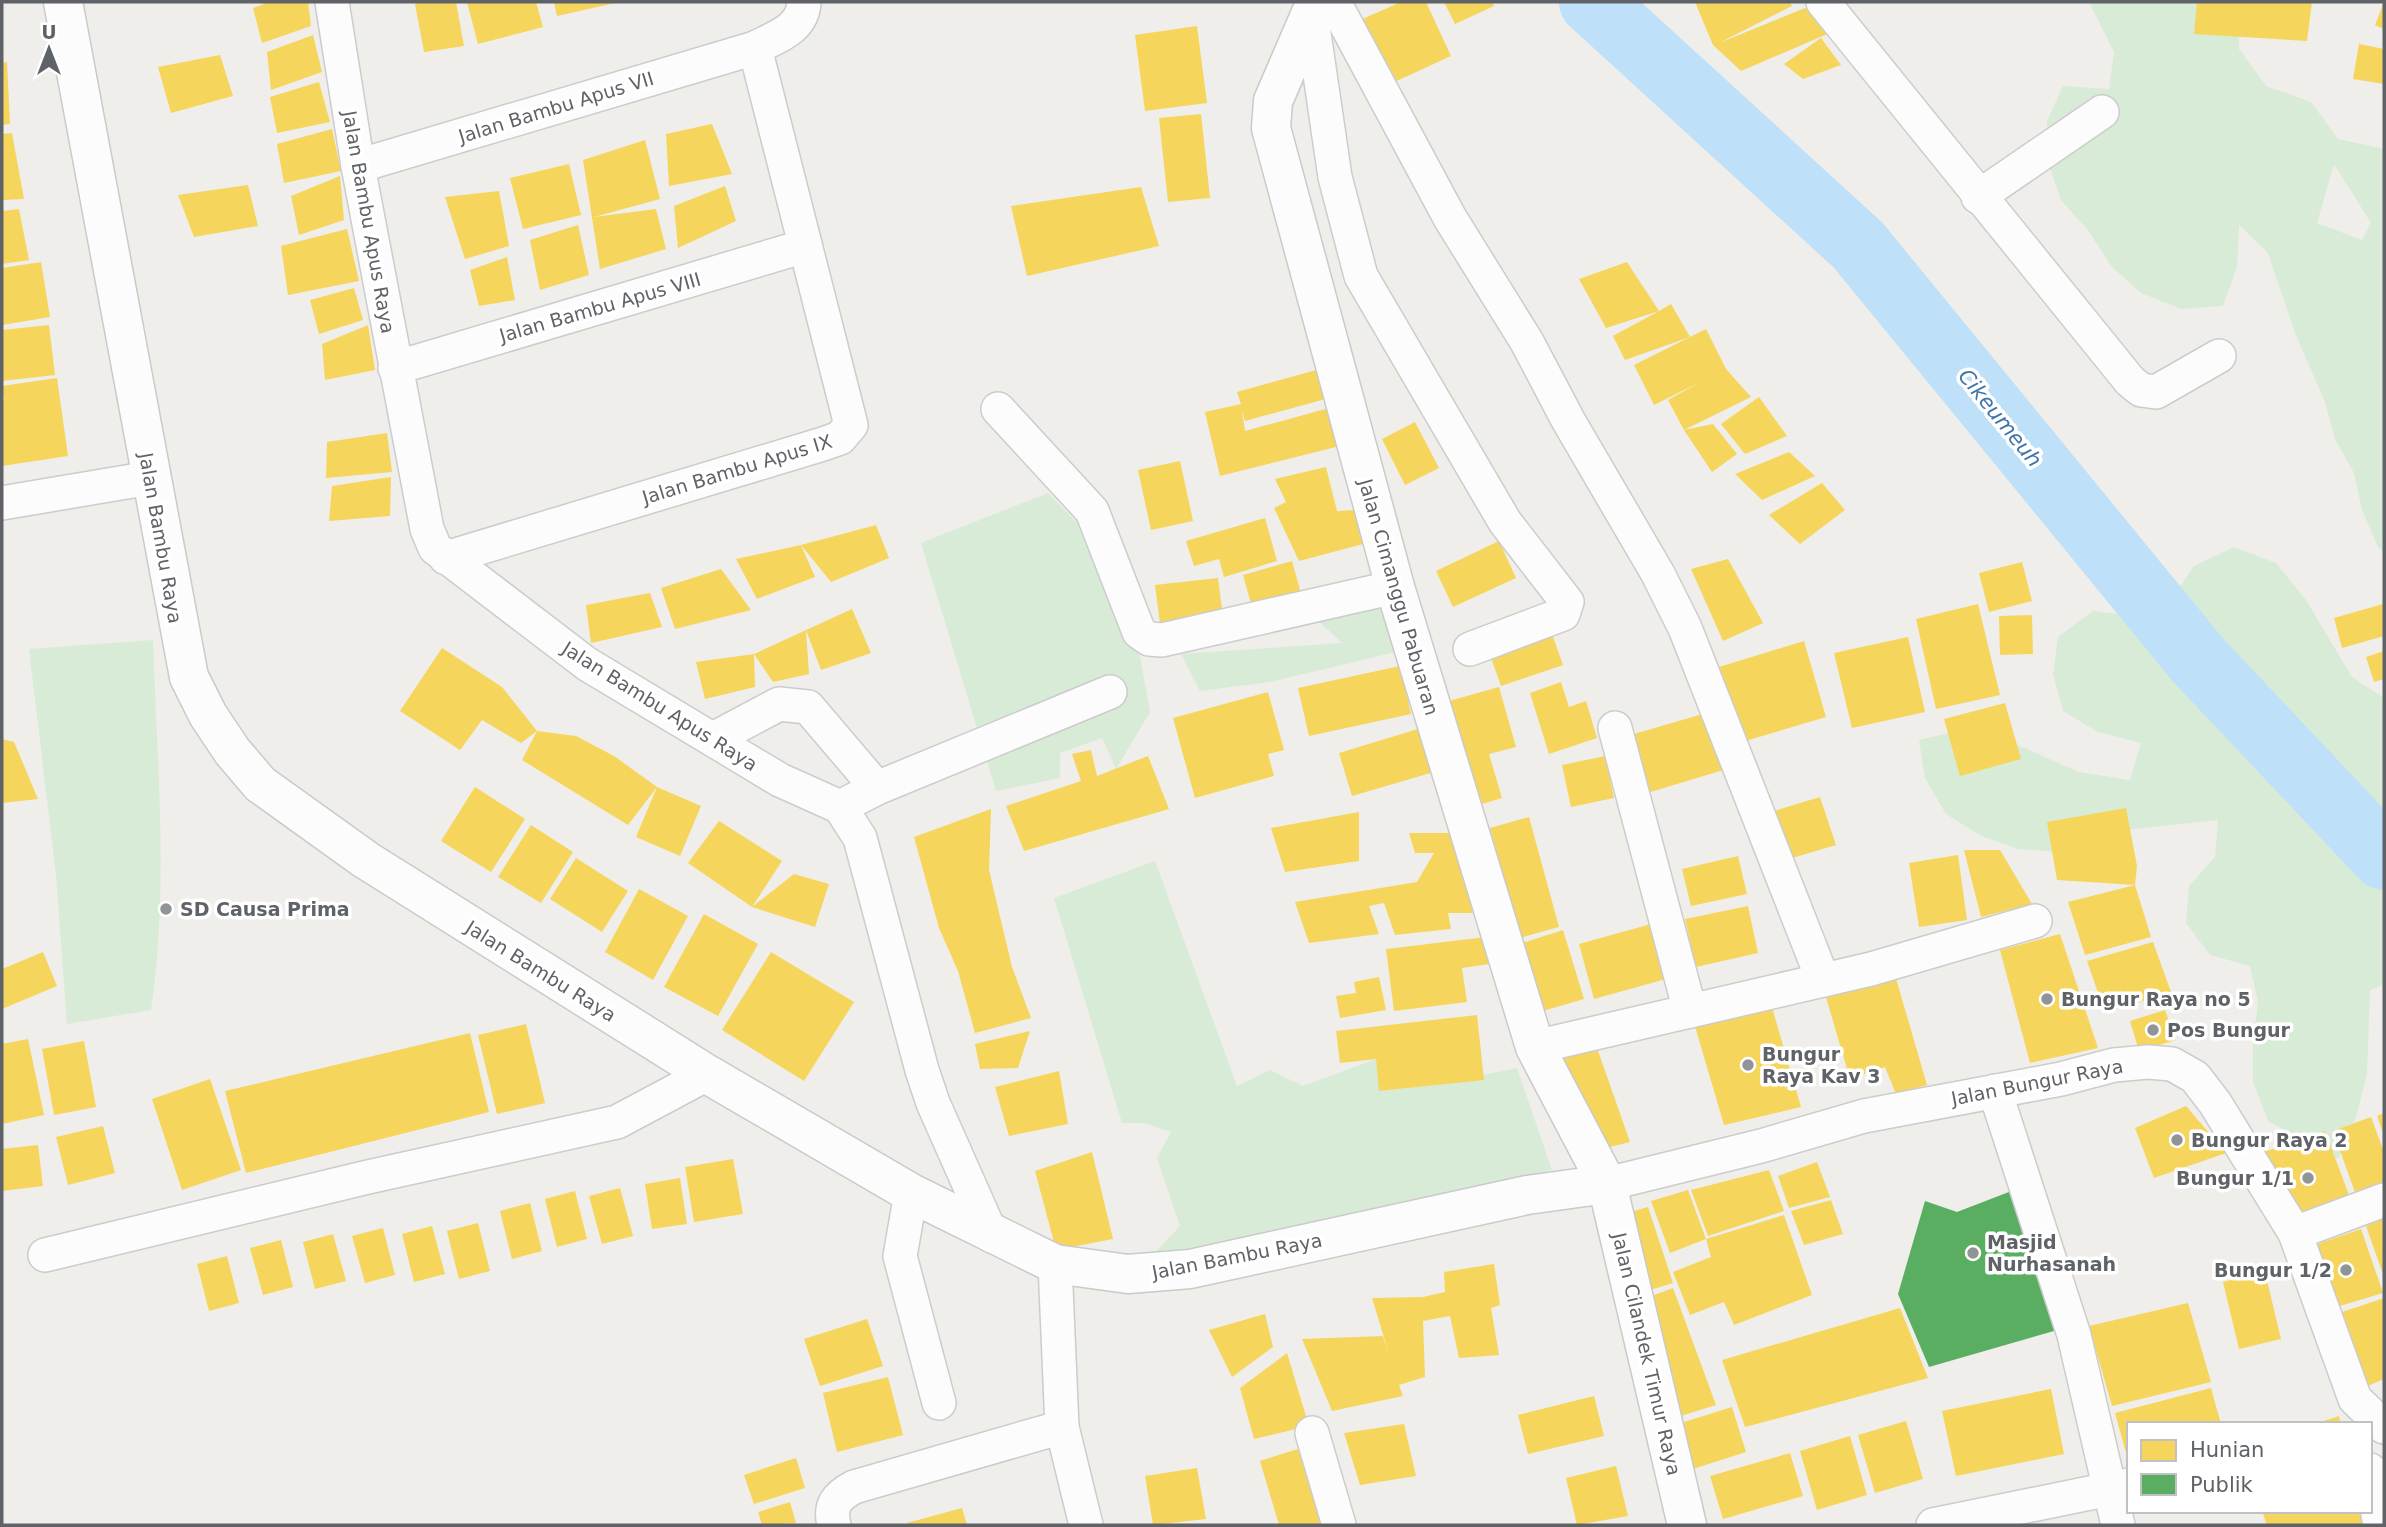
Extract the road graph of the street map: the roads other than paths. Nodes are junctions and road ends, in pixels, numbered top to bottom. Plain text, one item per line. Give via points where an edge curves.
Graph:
1 (63, 2) edge
2 (332, 2) edge
3 (804, 2) edge
4 (1823, 2) edge
5 (1322, 5) edge
6 (755, 48) junction
7 (2102, 112) dead end
8 (358, 166) junction
9 (1978, 197) junction
10 (805, 246) junction
11 (2219, 356) dead end
12 (395, 368) junction
13 (998, 409) dead end
14 (150, 478) junction
15 (2, 503) edge
16 (446, 558) junction
17 (1395, 587) junction
18 (1470, 649) dead end
19 (1110, 692) dead end
20 (1615, 728) dead end
21 (713, 738) junction
22 (877, 788) junction
23 (840, 807) junction
24 (2035, 920) dead end
25 (1823, 980) junction
26 (1690, 1011) junction
27 (1535, 1047) junction
28 (706, 1074) junction
29 (1995, 1091) junction
30 (1607, 1184) junction
31 (911, 1194) junction
32 (2384, 1200) edge
33 (2295, 1233) junction
34 (992, 1236) junction
35 (45, 1255) dead end
36 (1055, 1264) junction
37 (2366, 1403) edge
38 (939, 1404) dead end
39 (1062, 1427) junction
40 (2384, 1427) edge
41 (1312, 1433) dead end
42 (2372, 1482) edge
43 (2120, 1487) edge
44 (834, 1525) edge
45 (1086, 1525) edge
46 (1339, 1525) edge
47 (1687, 1525) edge
48 (1933, 1525) edge
49 (2118, 1525) edge
50 (2380, 1525) edge

1 - 14 street, Jalan Bambu Raya
2 - 8 street, Jalan Bambu Apus Raya
3 - 6 street, Jalan Bambu Apus VII via 801,19 789,31
4 - 9 street
5 - 17 street, Jalan Cimanggu Pabuaran via 1273,100 1271,128
5 - 18 street via 1335,177 1361,276 1505,522 1567,602 1563,614
5 - 25 street via 1527,342 1674,607 1697,654
6 - 8 street, Jalan Bambu Apus VII
6 - 10 street, Jalan Bambu Apus IX
7 - 9 street
8 - 12 street, Jalan Bambu Apus Raya
9 - 11 street via 2141,390 2155,392
10 - 12 street, Jalan Bambu Apus VIII
10 - 16 street, Jalan Bambu Apus IX via 849,411 851,425 840,438
12 - 16 street, Jalan Bambu Apus Raya via 427,529 435,548
13 - 17 street via 1092,511 1139,632 1149,639 1162,640
14 - 15 street
14 - 28 street, Jalan Bambu Raya via 189,677 208,715 260,784 366,860
16 - 21 street, Jalan Bambu Apus Raya via 587,664
17 - 27 street, Jalan Cimanggu Pabuaran
19 - 22 street
20 - 26 street
21 - 22 street via 779,704 808,707
21 - 23 street, Jalan Bambu Apus Raya via 790,785
22 - 23 street
23 - 34 street via 860,838 933,1103
24 - 25 street
25 - 26 street
26 - 27 street
27 - 30 street, Jalan Cimanggu Pabuaran
28 - 31 street, Jalan Bambu Raya
28 - 35 street via 617,1122
29 - 30 street, Jalan Bungur Raya via 1864,1116
29 - 33 street, Jalan Bungur Raya via 2114,1065 2172,1064 2195,1077 2215,1103
29 - 43 street
30 - 36 street, Jalan Bambu Raya via 1527,1195 1189,1269 1128,1274
30 - 47 street, Jalan Cilandek Timur Raya
31 - 34 street, Jalan Bambu Raya
31 - 38 street via 900,1256
32 - 33 street
33 - 37 street, Jalan Bungur Raya
34 - 36 street, Jalan Bambu Raya
36 - 39 street
37 - 40 street, Jalan Bungur Raya
39 - 44 street via 854,1486 838,1496 831,1512
39 - 45 street
41 - 46 street
42 - 50 street
43 - 48 street
43 - 49 street

